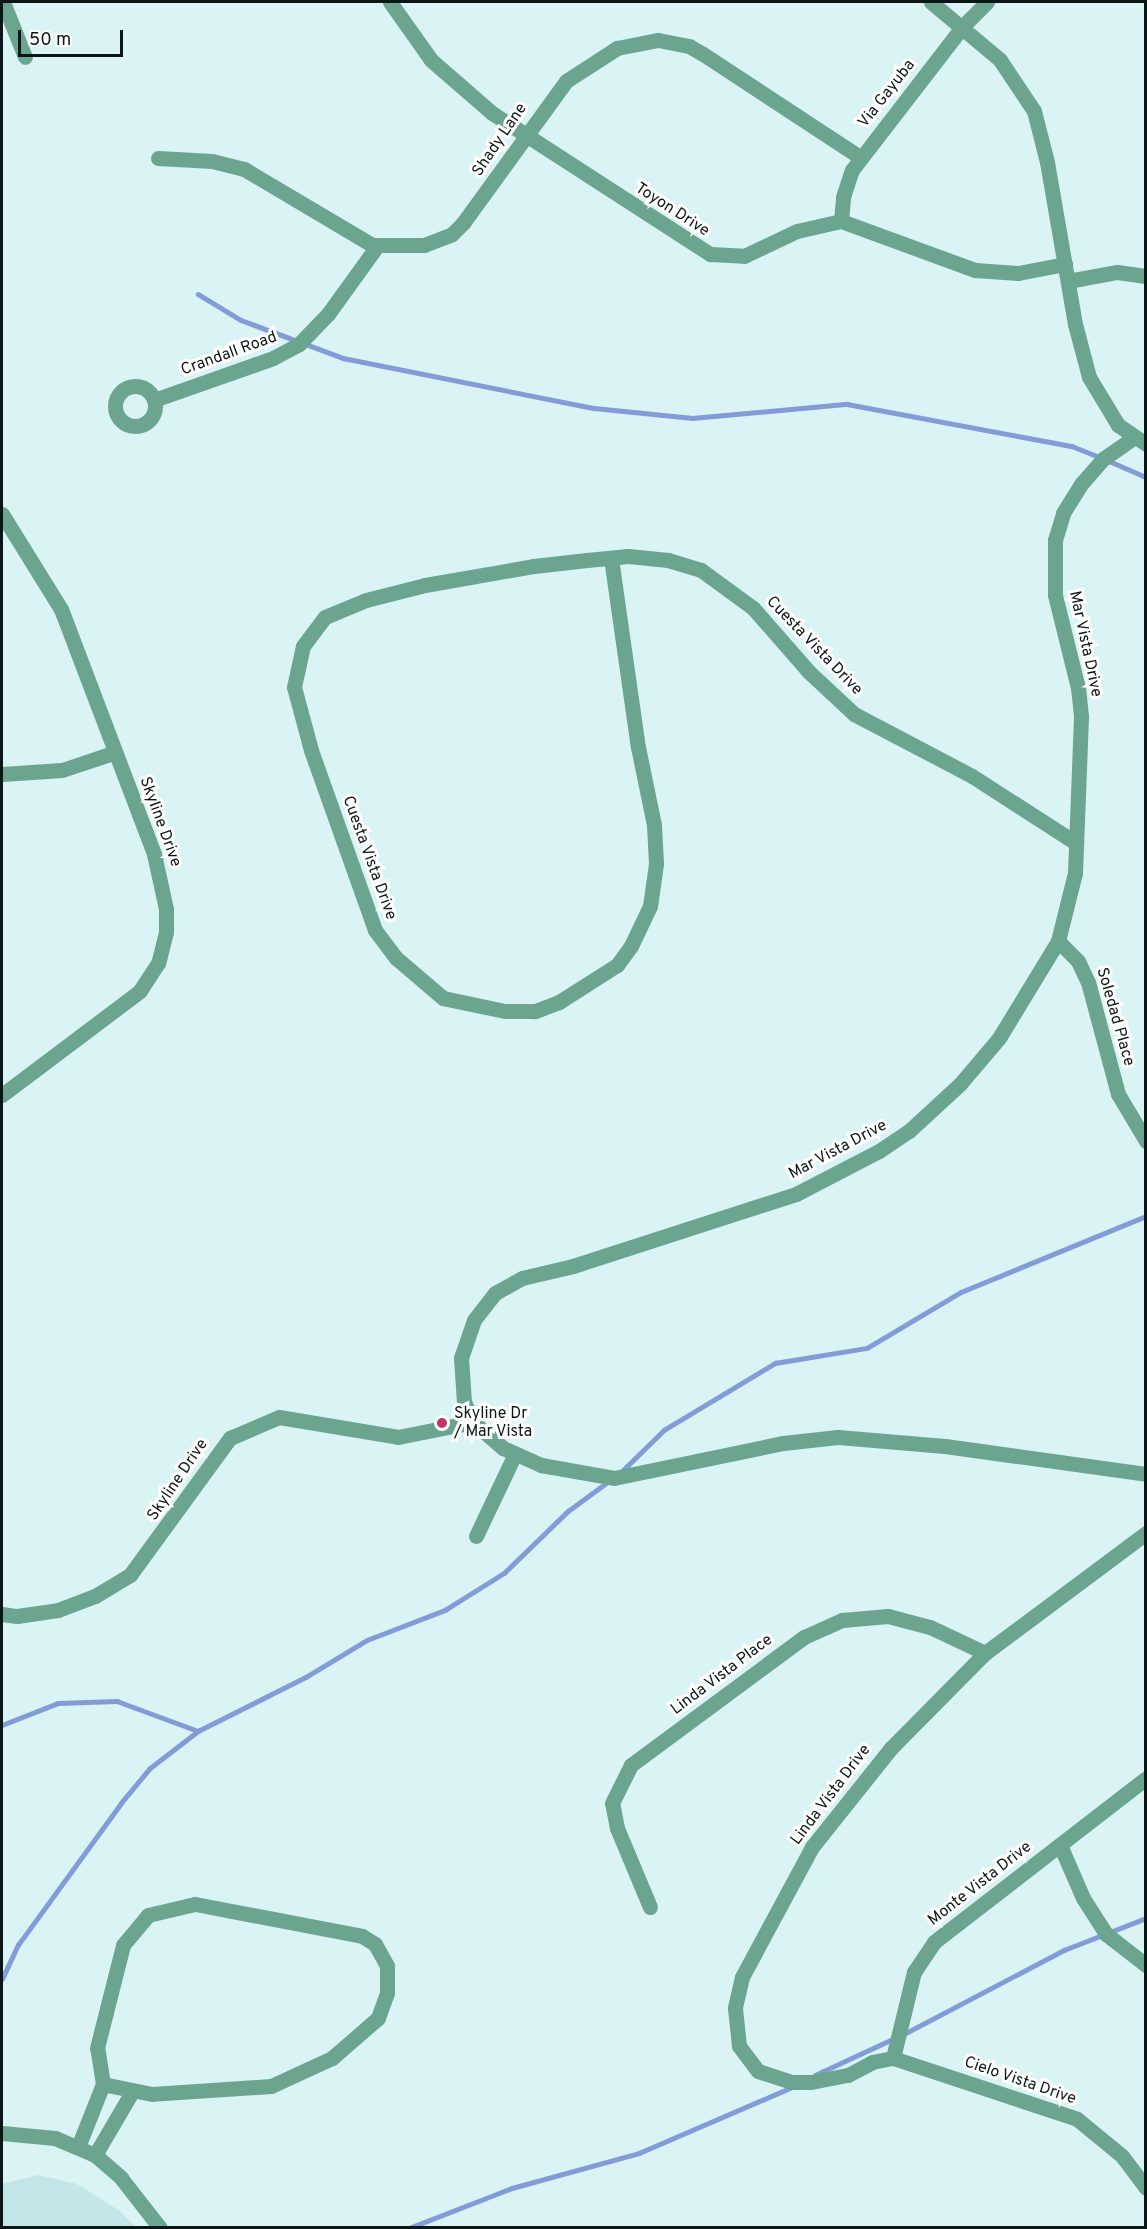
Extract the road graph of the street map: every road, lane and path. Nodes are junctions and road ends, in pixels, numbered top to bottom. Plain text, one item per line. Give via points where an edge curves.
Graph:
1 (3, 2) edge
2 (390, 2) edge
3 (931, 2) edge
4 (987, 2) edge
5 (963, 26) junction
6 (25, 57) dead end
7 (525, 135) junction
8 (861, 157) junction
9 (158, 158) dead end
10 (841, 221) junction
11 (377, 246) junction
12 (1065, 264) junction
13 (1146, 276) edge
14 (1068, 281) junction
15 (154, 400) dead end
16 (1139, 441) edge
17 (2, 513) edge
18 (611, 558) junction
19 (114, 753) junction
20 (2, 774) edge
21 (1076, 843) junction
22 (1058, 941) junction
23 (2, 1095) edge
24 (1146, 1141) edge
25 (473, 1422) junction
26 (515, 1454) junction
27 (1146, 1474) edge
28 (1146, 1533) edge
29 (476, 1536) dead end
30 (2, 1614) edge
31 (985, 1653) junction
32 (1146, 1778) edge
33 (1060, 1845) junction
34 (650, 1907) dead end
35 (1146, 1965) edge
36 (893, 2058) junction
37 (103, 2084) junction
38 (132, 2092) junction
39 (2, 2133) edge
40 (78, 2147) junction
41 (95, 2155) junction
42 (1146, 2188) edge
43 (160, 2228) edge

1 - 6 street
2 - 7 street, Toyon Drive via 414,39 447,76
3 - 5 street, Mar Vista Drive
4 - 5 street, Via Gayuba
5 - 8 street, Via Gayuba
5 - 12 street, Mar Vista Drive via 1000,60 1034,111
7 - 8 street, Shady Lane via 555,92 580,70 630,43 658,40 689,46 704,54
7 - 10 street, Toyon Drive via 685,241 722,257 753,253 797,231
7 - 11 street, Shady Lane via 452,234 424,245
8 - 10 street, Via Gayuba via 846,187
9 - 11 street, Shady Lane via 212,161 244,170 303,202 354,237
10 - 12 street via 975,270 1018,273
11 - 15 street, Crandall Road via 328,314 299,344 273,358
12 - 14 street, Mar Vista Drive
13 - 14 street via 1118,272
14 - 16 street, Mar Vista Drive via 1089,377 1108,413
16 - 21 street, Mar Vista Drive via 1103,459 1082,483 1066,507 1055,540 1055,595 1081,716
17 - 19 street, Skyline Drive via 61,609
18 - 18 street, Cuesta Vista Drive via 425,585 366,600 325,617 303,645 295,672 295,700 375,930 396,958 430,990 452,1002 505,1011 535,1011 559,1002 617,965 650,906 656,864 654,825 636,736
18 - 21 street, Cuesta Vista Drive via 668,560 715,577 753,608 809,672 854,714 972,776
19 - 20 street via 62,770
19 - 23 street, Skyline Drive via 162,877 166,932 158,963 124,1006
21 - 22 street, Mar Vista Drive via 1069,906
22 - 24 street, Soledad Place via 1078,961 1088,982 1118,1094
22 - 25 street, Mar Vista Drive via 999,1038 960,1084 909,1131 879,1151 796,1194 573,1266 522,1278 495,1293 474,1320 461,1358 464,1402
25 - 26 street, Mar Vista Drive
25 - 30 street, Skyline Drive via 398,1437 297,1418 261,1422 230,1437 130,1575 95,1596 58,1610 17,1616
26 - 27 street, Mar Vista Drive via 561,1471 614,1478 783,1443 870,1437
26 - 29 street
28 - 31 street, Linda Vista Drive
31 - 34 street, Linda Vista Place via 930,1627 888,1616 842,1620 804,1637 632,1765 612,1803 617,1827
31 - 36 street, Linda Vista Drive via 897,1740 824,1831 798,1870 737,1992 738,2046 758,2071 791,2082 811,2082
32 - 33 street, Monte Vista Drive
33 - 35 street via 1083,1898 1106,1934
33 - 36 street, Monte Vista Drive via 947,1929 922,1956 914,1972
36 - 42 street, Cielo Vista Drive via 1077,2119 1122,2156
37 - 38 street
37 - 38 street via 97,2048 116,1963 132,1930 148,1915 195,1905 228,1908 362,1936 375,1944 382,1955 389,1979 378,2018 332,2058 272,2086
37 - 40 street
38 - 41 street
39 - 40 street via 44,2135
40 - 41 street
41 - 43 street via 121,2178

